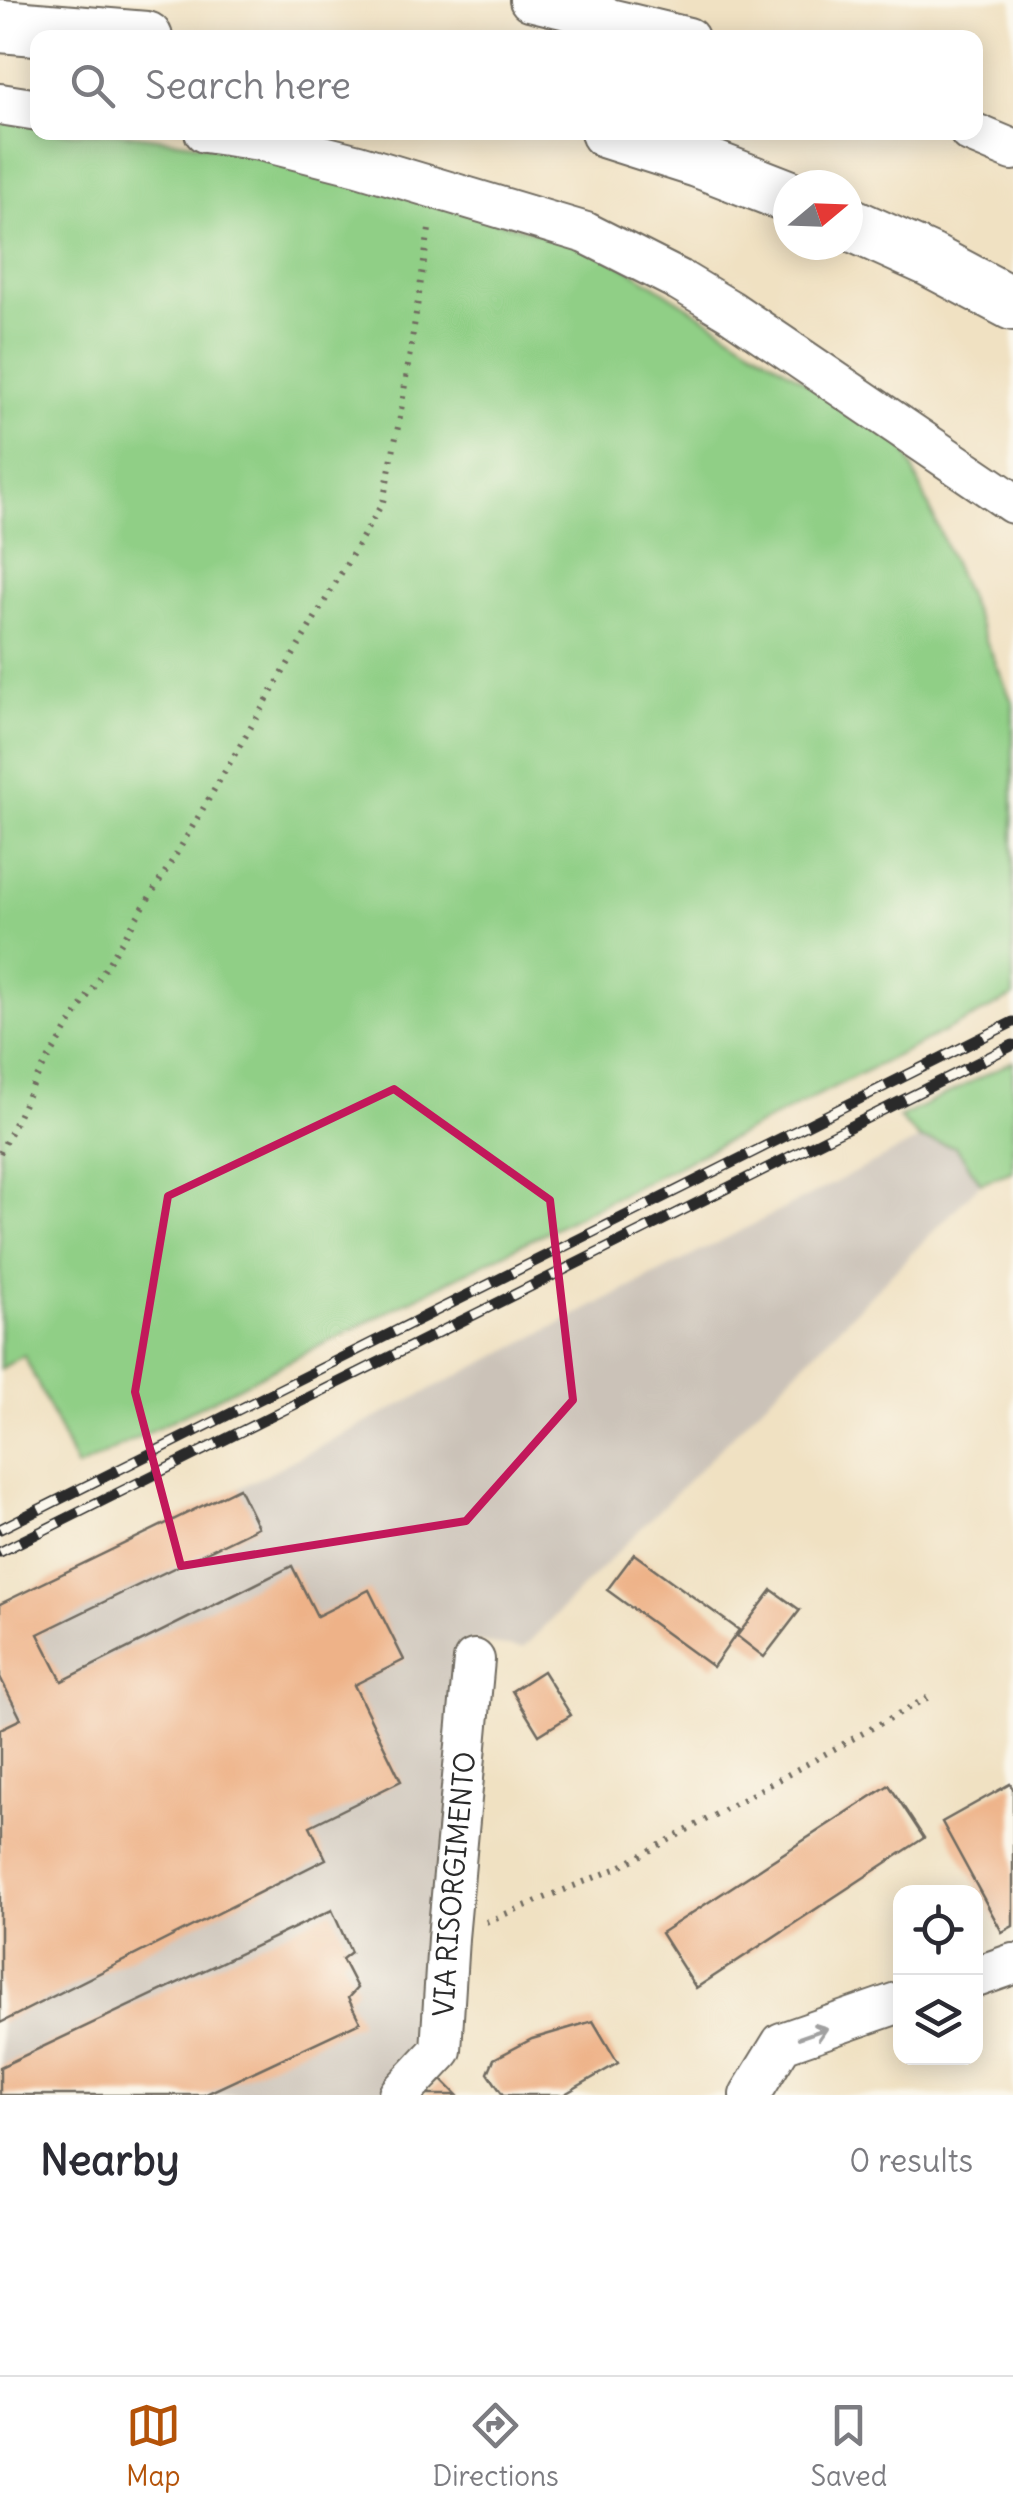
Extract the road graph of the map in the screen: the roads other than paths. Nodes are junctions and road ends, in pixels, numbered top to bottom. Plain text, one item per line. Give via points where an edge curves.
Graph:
1 (530, 0) edge
2 (0, 26) edge
3 (49, 30) edge
4 (655, 30) edge
5 (0, 104) edge
6 (30, 109) edge
7 (983, 137) edge
8 (260, 140) edge
9 (632, 140) edge
10 (1013, 150) edge
11 (773, 190) edge
12 (863, 229) edge
13 (1013, 304) edge
14 (1013, 503) edge
15 (474, 1660) dead end
16 (1013, 1964) edge
17 (979, 1975) edge
18 (893, 2004) edge
19 (399, 2095) edge
20 (750, 2095) edge

1 - 4 street
2 - 3 main road
5 - 6 street
7 - 10 street
8 - 14 street via 586,233 729,310
9 - 11 main road
12 - 13 main road
15 - 19 street, VIA RISORGIMENTO via 442,2050
16 - 17 street
20 -> 18 street via 782,2043

